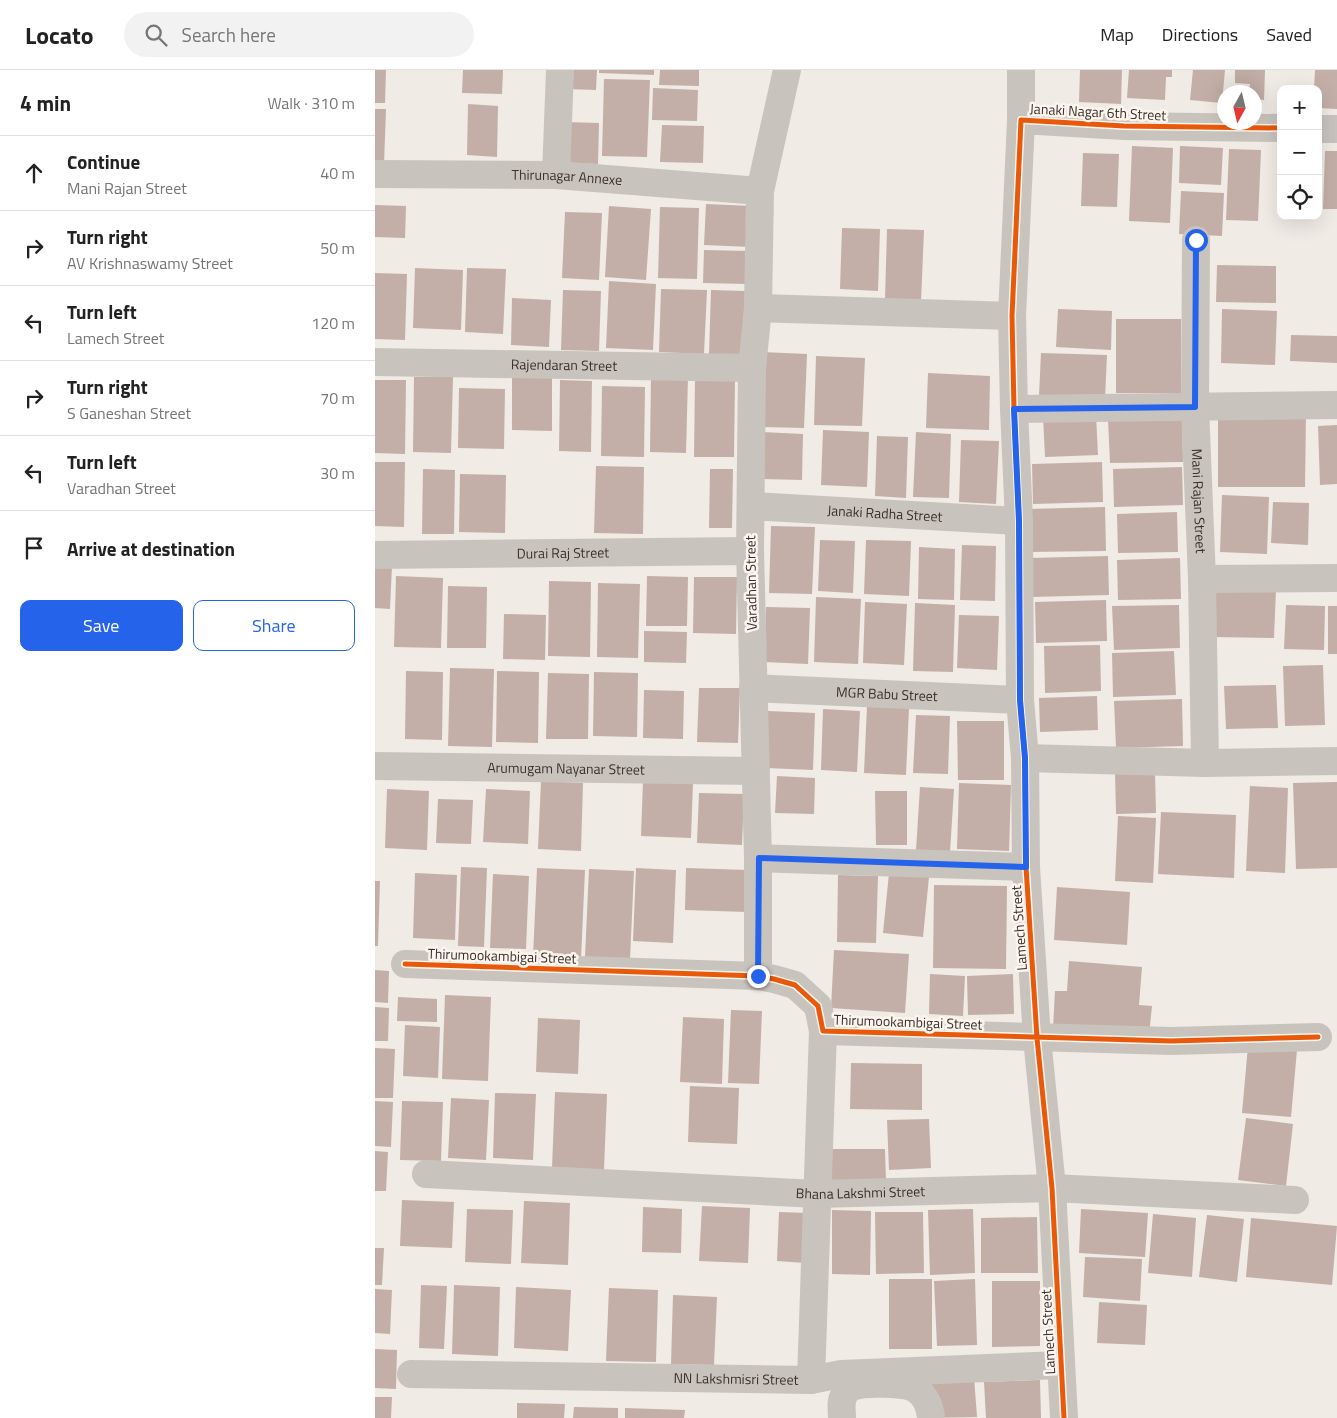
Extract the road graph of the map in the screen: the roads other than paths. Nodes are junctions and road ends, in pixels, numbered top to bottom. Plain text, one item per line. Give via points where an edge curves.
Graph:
1 (561, 70) edge
2 (787, 70) edge
3 (1021, 70) edge
4 (1021, 120) junction
5 (1277, 128) edge
6 (1322, 129) edge
7 (1337, 129) edge
8 (375, 174) edge
9 (556, 175) junction
10 (761, 191) junction
11 (1196, 240) dead end
12 (757, 308) junction
13 (1012, 316) junction
14 (375, 362) edge
15 (752, 368) junction
16 (1337, 405) edge
17 (1195, 407) junction
18 (1014, 409) junction
19 (751, 506) junction
20 (1019, 521) junction
21 (750, 551) junction
22 (375, 555) edge
23 (1337, 578) edge
24 (1203, 579) junction
25 (753, 688) junction
26 (1020, 700) junction
27 (1025, 758) junction
28 (1337, 761) edge
29 (1205, 763) junction
30 (375, 766) edge
31 (756, 771) junction
32 (759, 858) junction
33 (1026, 867) junction
34 (405, 964) dead end
35 (758, 976) junction
36 (823, 1031) junction
37 (1318, 1037) dead end
38 (1037, 1038) junction
39 (426, 1174) dead end
40 (1052, 1188) junction
41 (817, 1194) junction
42 (1295, 1200) dead end
43 (1061, 1365) junction
44 (411, 1374) dead end
45 (811, 1380) junction
46 (842, 1418) edge
47 (931, 1418) edge
48 (1064, 1418) edge

1 - 9 street
2 - 10 street, Varadhan Street
3 - 4 street
4 - 5 street, Janaki Nagar 6th Street via 1124,126
4 - 13 street, Janaki Nagar 6th Street
6 - 7 street
8 - 9 street, Thirunagar Annexe
9 - 10 street, Thirunagar Annexe
10 - 12 street, Varadhan Street
11 - 17 street, Mani Rajan Street
12 - 13 street
12 - 15 street, Varadhan Street
13 - 18 street, Lamech Street
14 - 15 street, Rajendaran Street
15 - 19 street, Varadhan Street
16 - 17 street
17 - 18 street
17 - 24 street, Mani Rajan Street
18 - 20 street, Lamech Street
19 - 20 street, Janaki Radha Street
19 - 21 street, Varadhan Street
20 - 26 street, Lamech Street
21 - 22 street, Durai Raj Street
21 - 25 street, Varadhan Street
23 - 24 street
24 - 29 street, Mani Rajan Street
25 - 26 street, MGR Babu Street
25 - 31 street, Varadhan Street
26 - 27 street, Lamech Street
27 - 29 street
27 - 33 street, Lamech Street
28 - 29 street
30 - 31 street, Arumugam Nayanar Street
31 - 32 street, Varadhan Street
32 - 33 street
32 - 35 street, Varadhan Street
33 - 38 street, Lamech Street
34 - 35 street, Thirumookambigai Street
35 - 36 street, Thirumookambigai Street via 795,985 817,1006
36 - 38 street, Thirumookambigai Street
36 - 41 street
37 - 38 street, Thirumookambigai Street
38 - 40 street, Lamech Street
39 - 41 street, Bhana Lakshmi Street
40 - 41 street, Bhana Lakshmi Street
40 - 42 street, Bhana Lakshmi Street
40 - 43 street, Lamech Street
41 - 45 street
43 - 45 street, NN Lakshmisri Street via 841,1374
43 - 48 street, Lamech Street
44 - 45 street, NN Lakshmisri Street
46 - 47 street via 844,1394 851,1387 863,1384 904,1385 916,1389 925,1398

